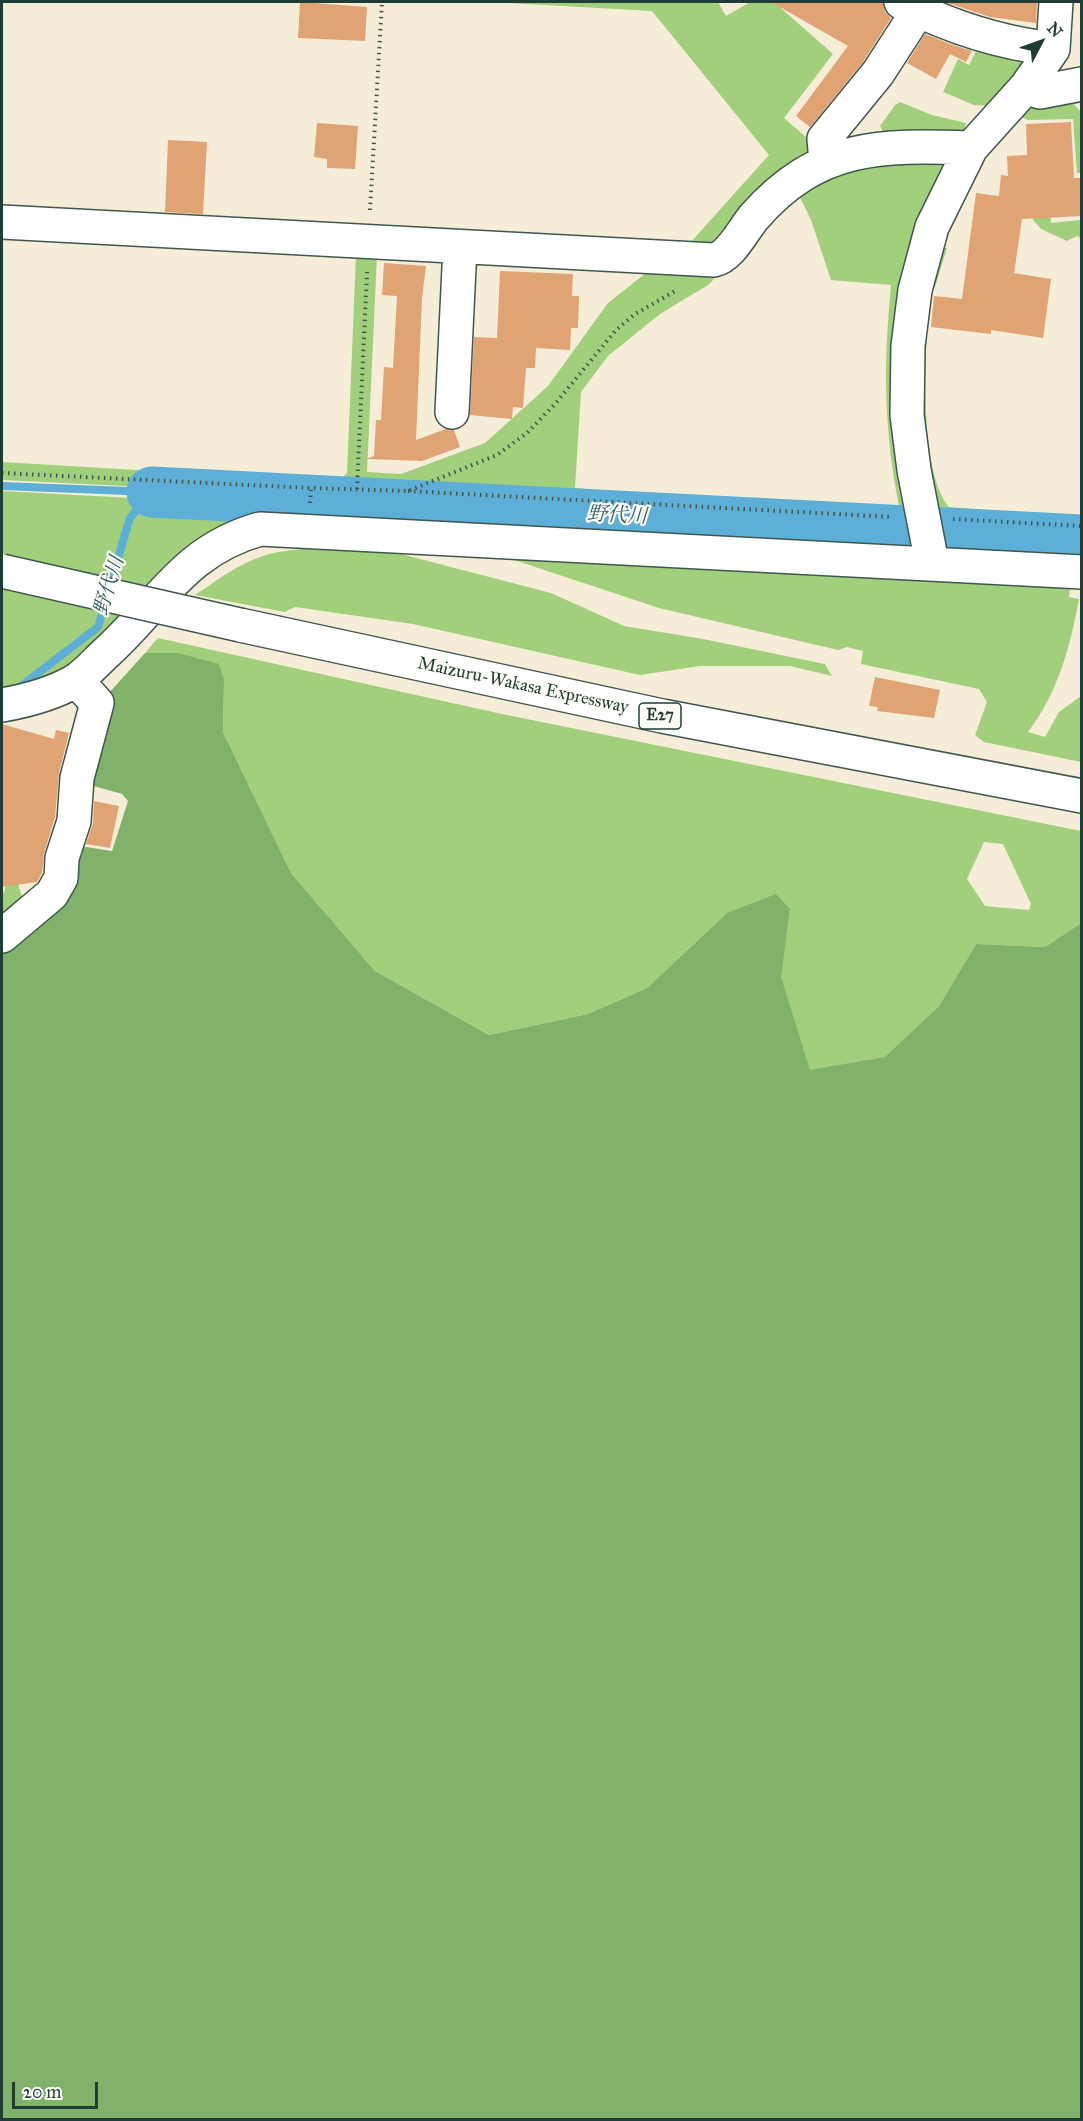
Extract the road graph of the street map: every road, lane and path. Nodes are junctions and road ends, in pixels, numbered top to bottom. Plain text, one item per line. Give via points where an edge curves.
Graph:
1 (1056, 2) edge
2 (909, 6) edge
3 (1053, 49) junction
4 (1082, 84) edge
5 (1026, 87) junction
6 (971, 148) junction
7 (826, 161) junction
8 (2, 222) edge
9 (460, 247) junction
10 (714, 260) junction
11 (452, 412) dead end
12 (2, 473) edge
13 (310, 488) junction
14 (408, 491) junction
15 (310, 495) dead end
16 (1082, 526) edge
17 (928, 537) junction
18 (2, 571) edge
19 (1082, 572) edge
20 (76, 680) junction
21 (2, 705) edge
22 (1082, 796) edge
23 (2, 936) edge

1 - 3 main road
2 - 3 main road via 1004,41
2 - 7 main road via 878,73 824,139
3 - 5 main road
4 - 5 main road via 1040,92
5 - 6 main road
6 - 7 main road via 885,149
6 - 17 main road via 932,227 911,316 906,415
7 - 10 main road via 802,174 770,200 727,252
8 - 9 main road
9 - 10 main road
9 - 11 main road
10 - 14 path via 703,274 635,314 616,330 527,433 497,455
12 - 13 path
13 - 14 path
13 - 15 path
14 - 17 path via 813,514
16 - 17 path
17 - 19 main road
17 - 20 main road via 260,529 234,536 189,566 117,644
18 - 22 main road, Maizuru-Wakasa Expressway / E27, bridge via 662,716
20 - 21 main road
20 - 23 main road via 97,703 77,778 74,821 62,858 61,878 52,894

